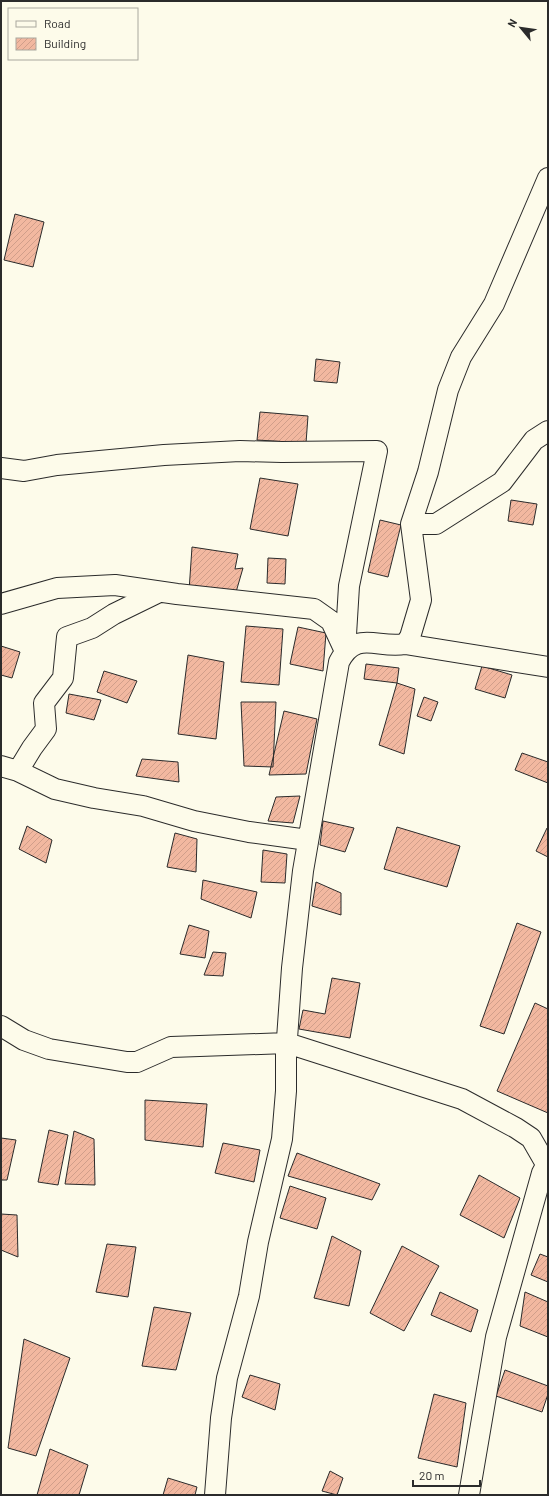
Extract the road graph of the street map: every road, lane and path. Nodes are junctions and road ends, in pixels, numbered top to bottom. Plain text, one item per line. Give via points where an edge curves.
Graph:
1 (548, 178) edge
2 (548, 431) edge
3 (1, 468) edge
4 (411, 524) junction
5 (159, 592) junction
6 (1, 604) edge
7 (405, 644) junction
8 (345, 651) junction
9 (548, 667) edge
10 (10, 769) edge
11 (308, 840) junction
12 (1, 1026) edge
13 (287, 1043) junction
14 (547, 1163) edge
15 (215, 1495) edge
16 (469, 1495) edge

1 - 4 street via 494,304 461,356 448,390 428,472
2 - 4 street via 534,440 502,482 436,524
3 - 8 street via 24,471 164,455 240,451 377,451 350,586
4 - 7 street via 422,600
5 - 6 street via 115,585 58,588
5 - 8 street via 314,609 331,621
5 - 10 street via 92,628 67,637 63,678 44,703 46,729
7 - 8 street via 353,645
7 - 9 street
8 - 11 street via 339,662
10 - 11 street via 55,789 143,806 194,821 242,831
11 - 13 street via 292,968
12 - 13 street via 24,1040 49,1049 127,1062 137,1062 171,1047
13 - 14 street via 462,1099 531,1138
13 - 15 street via 282,1139 258,1242 249,1296 227,1378
14 - 16 street via 496,1337

